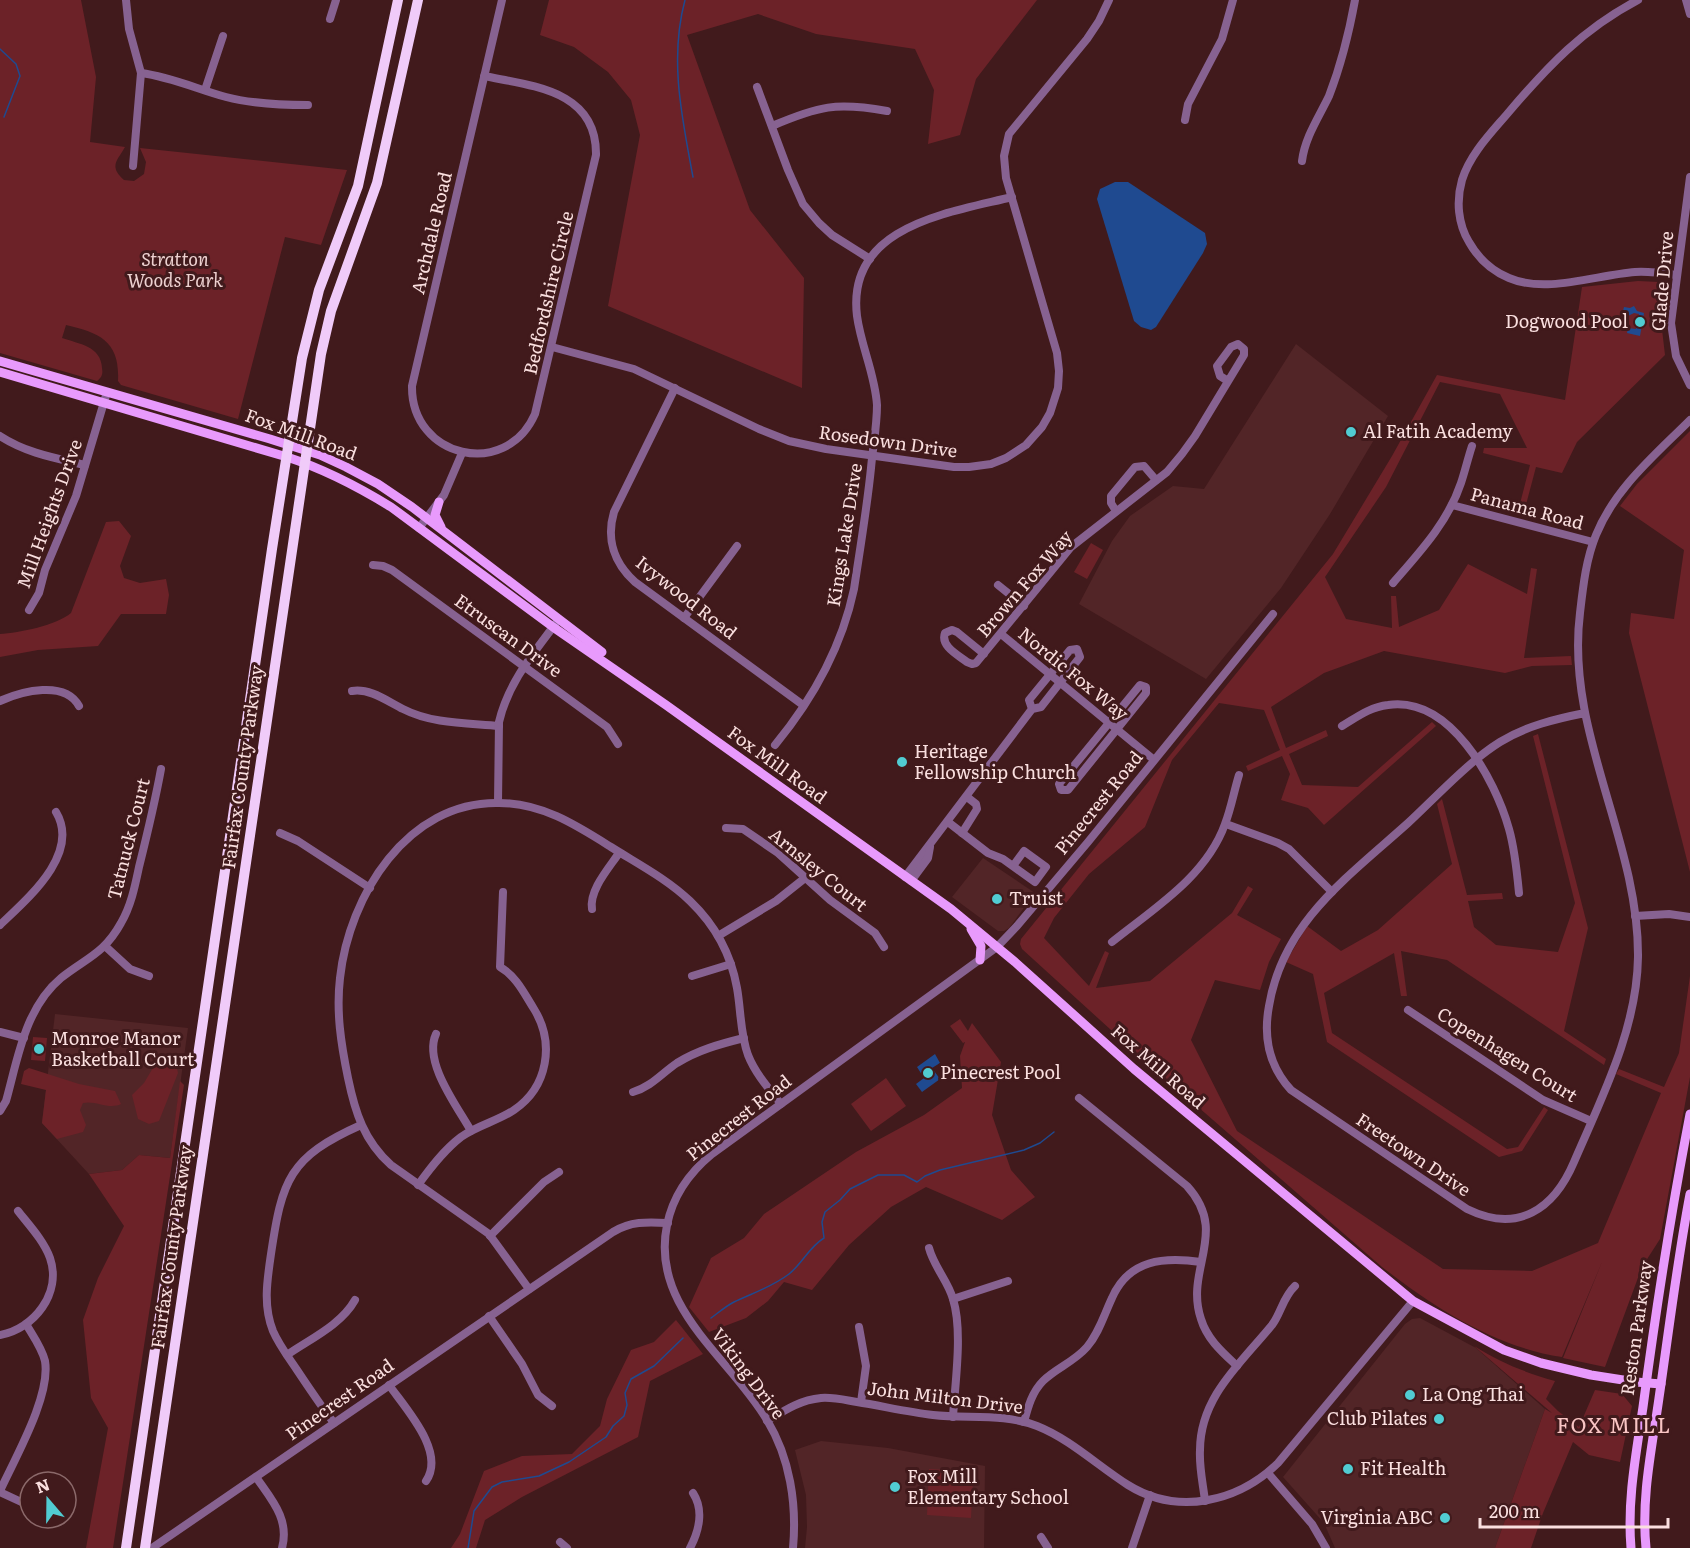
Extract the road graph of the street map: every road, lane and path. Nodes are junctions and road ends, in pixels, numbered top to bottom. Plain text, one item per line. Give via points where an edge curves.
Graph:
1 (126, 0) edge
2 (336, 0) edge
3 (398, 0) edge
4 (418, 0) edge
5 (502, 0) edge
6 (1109, 0) edge
7 (1233, 0) edge
8 (1355, 0) edge
9 (1638, 0) edge
10 (1686, 0) edge
11 (1690, 14) edge
12 (330, 19) dead end
13 (223, 36) dead end
14 (141, 73) junction
15 (484, 76) junction
16 (757, 87) dead end
17 (205, 90) junction
18 (308, 105) dead end
19 (887, 111) dead end
20 (1185, 120) dead end
21 (771, 126) junction
22 (1302, 161) dead end
23 (132, 166) dead end
24 (1690, 177) edge
25 (1012, 197) junction
26 (870, 259) junction
27 (1676, 275) junction
28 (552, 347) junction
29 (0, 361) edge
30 (0, 372) edge
31 (1227, 381) junction
32 (1690, 385) edge
33 (675, 388) junction
34 (107, 392) junction
35 (103, 404) junction
36 (1690, 420) edge
37 (0, 436) edge
38 (288, 445) junction
39 (1472, 446) dead end
40 (306, 451) junction
41 (462, 453) junction
42 (873, 455) junction
43 (286, 457) junction
44 (304, 463) junction
45 (85, 465) junction
46 (1156, 480) junction
47 (439, 502) junction
48 (1452, 505) junction
49 (1116, 511) junction
50 (426, 518) junction
51 (418, 528) junction
52 (443, 532) junction
53 (1593, 542) junction
54 (737, 546) dead end
55 (373, 565) dead end
56 (1393, 583) dead end
57 (999, 585) dead end
58 (1024, 606) junction
59 (29, 610) dead end
60 (1274, 614) dead end
61 (684, 618) junction
62 (556, 623) junction
63 (1001, 634) junction
64 (984, 654) junction
65 (525, 666) junction
66 (1049, 675) junction
67 (1060, 683) junction
68 (352, 691) dead end
69 (0, 701) edge
70 (803, 705) junction
71 (79, 706) dead end
72 (1032, 709) junction
73 (1585, 713) junction
74 (1108, 722) junction
75 (499, 726) junction
76 (1342, 726) dead end
77 (1117, 729) junction
78 (618, 744) dead end
79 (775, 745) dead end
80 (1153, 759) junction
81 (1477, 760) junction
82 (161, 769) dead end
83 (1239, 775) dead end
84 (967, 796) junction
85 (498, 802) junction
86 (56, 812) dead end
87 (948, 822) junction
88 (1226, 824) junction
89 (726, 828) dead end
90 (280, 833) dead end
91 (962, 833) junction
92 (620, 853) junction
93 (1013, 866) dead end
94 (806, 878) junction
95 (908, 879) junction
96 (370, 888) junction
97 (503, 892) dead end
98 (1332, 892) junction
99 (1519, 892) dead end
100 (592, 909) dead end
101 (0, 910) edge
102 (1635, 916) junction
103 (1690, 917) edge
104 (7, 918) junction
105 (964, 920) junction
106 (0, 925) edge
107 (718, 936) junction
108 (1112, 942) dead end
109 (105, 946) junction
110 (884, 947) dead end
111 (997, 947) junction
112 (980, 960) junction
113 (731, 964) junction
114 (149, 976) dead end
115 (692, 976) dead end
116 (1408, 1010) dead end
117 (0, 1032) edge
118 (436, 1034) dead end
119 (24, 1038) junction
120 (744, 1038) junction
121 (633, 1092) dead end
122 (1079, 1098) dead end
123 (781, 1104) junction
124 (0, 1111) edge
125 (1690, 1114) edge
126 (1591, 1121) junction
127 (361, 1125) junction
128 (471, 1131) junction
129 (559, 1172) dead end
130 (418, 1185) junction
131 (1690, 1194) edge
132 (18, 1211) dead end
133 (668, 1223) junction
134 (490, 1236) junction
135 (929, 1248) dead end
136 (1201, 1262) junction
137 (1008, 1281) dead end
138 (1295, 1286) dead end
139 (529, 1289) junction
140 (953, 1299) junction
141 (355, 1300) dead end
142 (1413, 1301) junction
143 (489, 1316) junction
144 (26, 1324) junction
145 (859, 1328) dead end
146 (0, 1335) edge
147 (287, 1355) junction
148 (1237, 1366) junction
149 (1646, 1383) junction
150 (1661, 1384) junction
151 (389, 1385) junction
152 (861, 1402) junction
153 (552, 1406) dead end
154 (953, 1417) junction
155 (767, 1421) junction
156 (1024, 1422) junction
157 (334, 1423) junction
158 (1268, 1473) junction
159 (256, 1477) junction
160 (426, 1481) dead end
161 (0, 1492) edge
162 (693, 1493) dead end
163 (1150, 1495) junction
164 (18, 1500) edge
165 (1205, 1501) junction
166 (1041, 1537) dead end
167 (560, 1542) dead end
168 (126, 1548) edge
169 (145, 1548) edge
170 (152, 1548) edge
171 (282, 1548) edge
172 (567, 1548) edge
173 (690, 1548) edge
174 (793, 1548) edge
175 (1048, 1548) edge
176 (1132, 1548) edge
177 (1326, 1548) edge
178 (1631, 1548) edge
179 (1646, 1548) edge

1 - 14 street
2 - 12 street
3 - 38 highway, Fairfax County Parkway via 357,186 307,334
4 - 40 highway, Fairfax County Parkway via 377,183 326,333
5 - 15 street, Archdale Road
6 - 25 street, Rosedown Drive via 1088,39 1009,134 1004,167
7 - 20 street via 1222,39 1188,104
8 - 22 street via 1336,76 1305,142
9 - 27 street via 1605,18 1572,44 1499,123 1466,170 1459,211 1464,233 1480,258 1517,281 1548,284 1636,272
10 - 11 street
13 - 17 street
14 - 17 street
14 - 23 street
15 - 28 street, Bedfordshire Circle via 563,96 585,116 594,135 595,161
15 - 41 street, Archdale Road via 412,386 415,409 426,429 442,444
16 - 21 street
17 - 18 street via 263,104
19 - 21 street via 837,106
21 - 26 street via 797,193 810,214 832,235
24 - 27 street, Glade Drive
25 - 26 street, Kings Lake Drive via 912,225 891,237
25 - 42 street, Rosedown Drive via 1058,362 1058,388 1047,420 1019,450 984,466 954,467
26 - 42 street, Kings Lake Drive via 856,308 876,401
27 - 32 street, Glade Drive via 1672,338 1679,365
28 - 33 street, Rosedown Drive via 624,366
28 - 41 street, Bedfordshire Circle via 536,414 524,433 494,451
29 - 34 main road, Fox Mill Road
30 - 35 main road, Fox Mill Road
31 - 31 street, Brown Fox Way via 1244,355 1238,344 1217,366 1220,376
31 - 46 street, Brown Fox Way via 1182,454
33 - 42 street, Rosedown Drive via 789,441
33 - 61 street, Ivywood Road via 614,512 610,531 613,549 626,573
34 - 35 street, Mill Heights Drive
34 - 38 main road, Fox Mill Road
35 - 43 main road, Fox Mill Road
35 - 45 street, Mill Heights Drive
36 - 53 street, Freetown Drive via 1621,490
37 - 45 street via 32,453
38 - 40 main road, Fox Mill Road
38 - 43 highway, Fairfax County Parkway
39 - 48 street
40 - 44 highway, Fairfax County Parkway
40 - 50 main road, Fox Mill Road via 357,472
41 - 47 street
42 - 70 street, Kings Lake Drive via 849,611 834,650
43 - 44 main road, Fox Mill Road
43 - 168 highway, Fairfax County Parkway
44 - 51 main road, Fox Mill Road via 365,491
44 - 169 highway, Fairfax County Parkway
45 - 59 street, Mill Heights Drive
46 - 49 street, Brown Fox Way
46 - 49 street via 1144,466 1135,467 1111,496
47 - 50 street
47 - 52 main road via 436,517
48 - 53 street, Panama Road
48 - 56 street
49 - 58 street, Brown Fox Way via 1071,548
50 - 51 street
50 - 52 main road, Fox Mill Road
51 - 62 main road, Fox Mill Road
52 - 62 main road, Fox Mill Road
53 - 73 street, Freetown Drive via 1578,647
54 - 61 street
55 - 65 street, Etruscan Drive via 392,570
57 - 58 street
58 - 63 street, Brown Fox Way
60 - 80 street, Pinecrest Road
61 - 70 street, Ivywood Road
62 - 65 street
62 - 95 main road, Fox Mill Road
63 - 64 street, Brown Fox Way
63 - 66 street, Nordic Fox Way
64 - 64 street, Brown Fox Way via 957,632 945,633 945,644 967,663 976,663
65 - 75 street via 507,693
65 - 78 street, Etruscan Drive via 607,727
66 - 67 street, Nordic Fox Way
66 - 67 street via 1070,650 1077,649 1080,657
66 - 72 street via 1029,700
67 - 72 street via 1041,707
67 - 74 street, Nordic Fox Way
68 - 75 street via 369,692 424,717
69 - 71 street via 44,690 68,694
70 - 79 street, Kings Lake Drive
72 - 84 street
73 - 81 street, Freetown Drive via 1517,733
73 - 102 street, Freetown Drive
74 - 77 street, Nordic Fox Way
74 - 77 street via 1138,686 1144,686 1146,693
74 - 77 street via 1059,784 1061,790 1068,790
75 - 85 street
76 - 81 street via 1378,706 1418,707 1445,722
77 - 80 street, Nordic Fox Way
80 - 111 street, Pinecrest Road
81 - 98 street, Freetown Drive
81 - 99 street via 1510,830
82 - 109 street, Tatnuck Court via 131,901
83 - 88 street
84 - 87 street
84 - 91 street via 977,809
85 - 92 street via 552,813
85 - 96 street via 456,808 424,824 389,859
86 - 104 street via 63,832 55,860 40,885
87 - 91 street
87 - 95 street
88 - 98 street via 1289,849
88 - 108 street via 1197,870
89 - 94 street, Arnsley Court via 743,830 763,842
90 - 96 street
91 - 93 street
92 - 100 street via 592,897
92 - 107 street via 687,898
94 - 107 street via 776,902
94 - 110 street, Arnsley Court via 846,914 875,933
95 - 105 main road, Fox Mill Road
96 - 127 street via 348,941 339,999 341,1044
97 - 128 street via 500,967 516,980 537,1015 545,1037 546,1057 538,1083 525,1101 508,1114
98 - 126 street, Freetown Drive via 1311,913 1291,943 1270,997 1268,1048 1278,1074 1296,1095 1467,1209 1497,1219 1529,1214 1555,1197 1566,1181
101 - 104 street
102 - 103 street
102 - 126 street, Freetown Drive via 1638,963 1632,1008 1622,1046
104 - 106 street
105 - 111 main road, Fox Mill Road
105 - 112 main road via 981,946
107 - 113 street
109 - 114 street via 130,969
109 - 119 street, Tatnuck Court via 49,990 34,1011
111 - 112 street, Pinecrest Road
111 - 142 main road, Fox Mill Road via 1134,1069
112 - 123 street, Pinecrest Road
113 - 115 street
113 - 120 street
116 - 126 street, Copenhagen Court via 1543,1100
117 - 119 street
118 - 128 street via 432,1050 440,1077
119 - 124 street, Tatnuck Court
120 - 121 street via 687,1057
120 - 123 street via 754,1066
122 - 136 street via 1193,1193 1206,1221
123 - 133 street, Pinecrest Road via 694,1170 674,1201
125 - 149 main road, Reston Parkway
127 - 130 street via 385,1160
127 - 147 street via 328,1140 308,1156 290,1178 281,1198 266,1296 270,1324
128 - 130 street via 444,1152
129 - 134 street
130 - 134 street
131 - 150 main road, Reston Parkway
132 - 144 street via 47,1253 53,1273 45,1303
133 - 139 street, Pinecrest Road via 639,1222 618,1229
133 - 155 street, Viking Drive via 664,1244 666,1266 678,1304
134 - 139 street
135 - 140 street
136 - 148 street via 1197,1289 1201,1318 1210,1338
136 - 156 street via 1157,1260 1127,1277 1115,1292 1096,1336 1078,1356 1042,1382 1030,1401
137 - 140 street
138 - 148 street via 1275,1320
139 - 143 street, Pinecrest Road
140 - 154 street via 958,1333
141 - 147 street via 338,1320
142 - 149 main road, Fox Mill Road via 1494,1345 1532,1360 1583,1374
142 - 158 street, John Milton Drive
143 - 151 street, Pinecrest Road
143 - 153 street via 538,1395
144 - 146 street
144 - 161 street via 42,1353 45,1388
145 - 152 street via 866,1366
147 - 157 street
148 - 165 street via 1215,1395 1205,1418 1199,1452
149 - 150 main road, Fox Mill Road
149 - 178 main road, Reston Parkway via 1630,1498
150 - 179 main road, Reston Parkway via 1645,1501
151 - 157 street, Pinecrest Road
151 - 160 street via 429,1448 433,1464
152 - 154 street, John Milton Drive
152 - 155 street, John Milton Drive via 811,1399
154 - 156 street, John Milton Drive
155 - 174 street, Viking Drive via 790,1479
156 - 163 street, John Milton Drive via 1056,1436 1130,1486
157 - 159 street, Pinecrest Road
158 - 165 street, John Milton Drive via 1239,1491
158 - 177 street via 1312,1524
159 - 170 street, Pinecrest Road
159 - 171 street via 281,1517
161 - 164 street
162 - 173 street via 700,1512
163 - 165 street, John Milton Drive via 1178,1502
163 - 176 street
166 - 175 street
167 - 172 street

